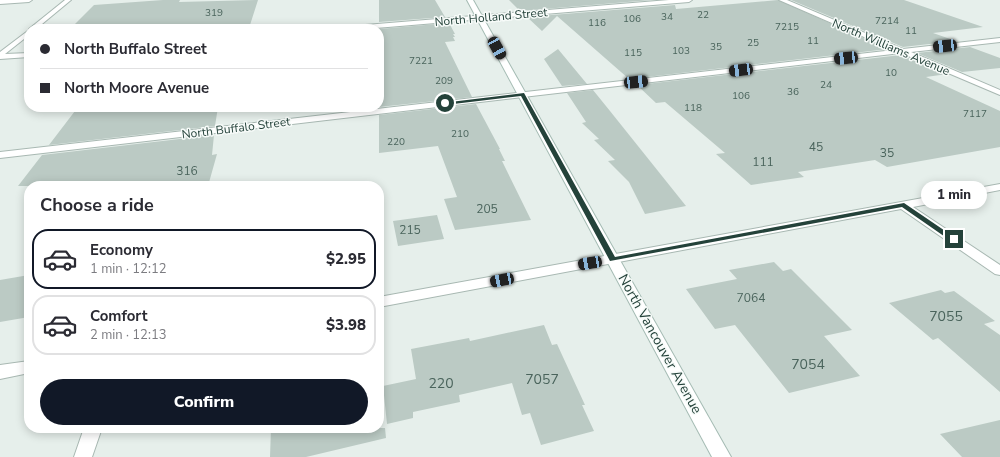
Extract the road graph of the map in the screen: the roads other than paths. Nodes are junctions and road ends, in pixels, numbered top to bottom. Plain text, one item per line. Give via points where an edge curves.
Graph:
1 (29, 0) edge
2 (68, 0) edge
3 (470, 0) edge
4 (689, 0) edge
5 (782, 0) edge
6 (0, 2) edge
7 (480, 17) junction
8 (38, 24) edge
9 (384, 25) edge
10 (24, 36) edge
11 (1000, 40) edge
12 (902, 51) junction
13 (24, 55) edge
14 (0, 56) edge
15 (1000, 93) edge
16 (523, 94) junction
17 (384, 110) edge
18 (369, 112) edge
19 (0, 155) edge
20 (1000, 187) edge
21 (904, 205) junction
22 (613, 259) junction
23 (1000, 271) edge
24 (384, 301) edge
25 (24, 368) edge
26 (0, 372) edge
27 (91, 433) edge
28 (83, 457) edge
29 (722, 457) edge

1 - 6 street
2 - 8 street
3 - 7 street, North Vancouver Avenue
4 - 7 street, North Holland Street
5 - 12 street, North Williams Avenue
7 - 9 street, North Holland Street
7 - 16 street, North Vancouver Avenue
10 - 14 street
11 - 12 street, North Buffalo Street
12 - 15 street, North Williams Avenue
12 - 16 street, North Buffalo Street
13 - 14 street
16 - 17 street, North Buffalo Street
16 - 22 street, North Vancouver Avenue
18 - 19 street, North Buffalo Street
20 - 21 street
21 - 22 street
21 - 23 street
22 - 24 street
22 - 29 street, North Vancouver Avenue
25 - 26 street
27 - 28 street

